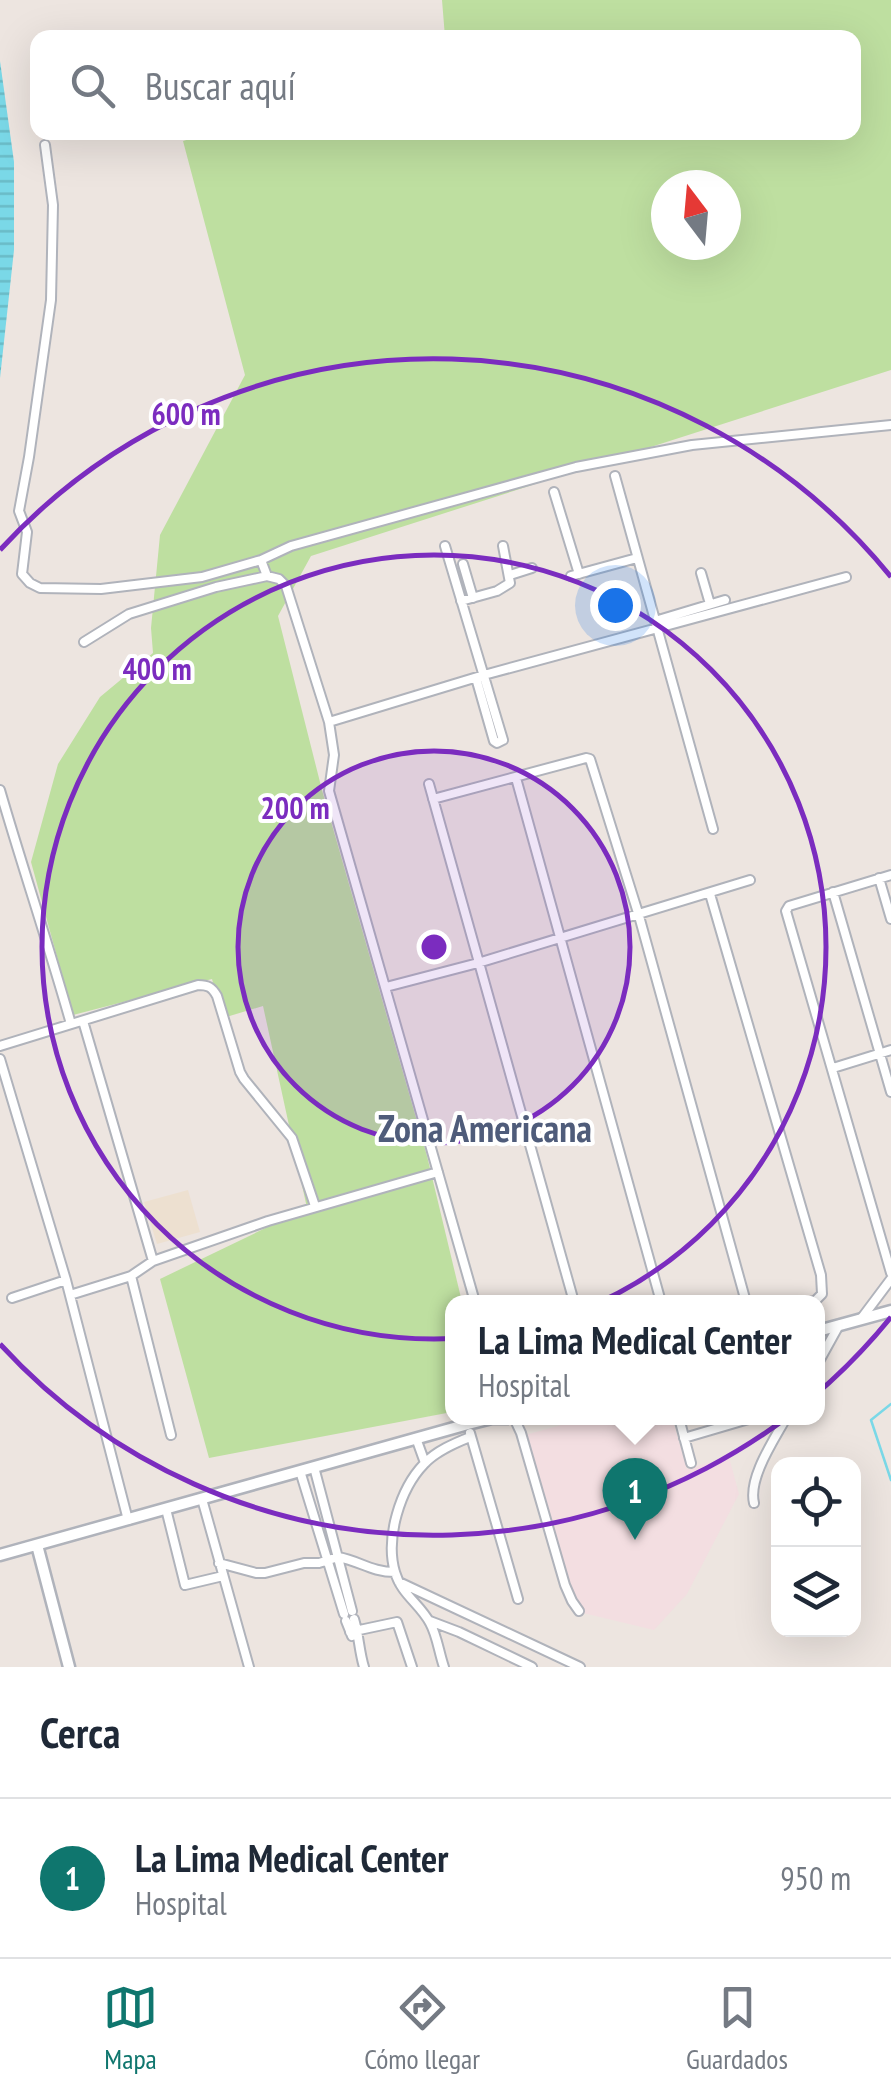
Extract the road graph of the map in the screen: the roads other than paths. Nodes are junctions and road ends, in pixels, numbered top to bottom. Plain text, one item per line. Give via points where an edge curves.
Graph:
1 (45, 145) dead end
2 (891, 425) edge
3 (614, 476) dead end
4 (554, 492) dead end
5 (445, 546) dead end
6 (503, 546) dead end
7 (637, 558) junction
8 (261, 560) junction
9 (463, 564) dead end
10 (532, 568) dead end
11 (702, 573) dead end
12 (510, 575) junction
13 (267, 576) junction
14 (846, 577) dead end
15 (473, 598) junction
16 (725, 600) dead end
17 (462, 601) junction
18 (710, 604) junction
19 (656, 624) junction
20 (84, 642) dead end
21 (480, 676) junction
22 (329, 722) junction
23 (516, 778) junction
24 (428, 784) dead end
25 (0, 790) edge
26 (433, 800) junction
27 (713, 830) dead end
28 (891, 875) edge
29 (879, 878) junction
30 (750, 880) dead end
31 (833, 892) junction
32 (710, 894) junction
33 (638, 916) junction
34 (891, 919) edge
35 (560, 939) junction
36 (478, 962) junction
37 (386, 986) junction
38 (83, 1021) junction
39 (71, 1024) junction
40 (0, 1046) edge
41 (891, 1050) edge
42 (880, 1053) junction
43 (0, 1060) edge
44 (833, 1068) junction
45 (891, 1092) edge
46 (438, 1172) junction
47 (315, 1206) junction
48 (153, 1261) junction
49 (131, 1276) junction
50 (891, 1276) edge
51 (66, 1280) junction
52 (70, 1295) junction
53 (473, 1295) edge
54 (572, 1295) edge
55 (659, 1295) edge
56 (744, 1295) edge
57 (821, 1295) edge
58 (12, 1298) dead end
59 (891, 1311) edge
60 (861, 1319) junction
61 (839, 1325) junction
62 (825, 1329) edge
63 (825, 1350) edge
64 (464, 1425) edge
65 (468, 1425) edge
66 (515, 1425) edge
67 (681, 1425) edge
68 (728, 1425) edge
69 (782, 1425) edge
70 (171, 1436) dead end
71 (470, 1436) junction
72 (416, 1438) junction
73 (684, 1438) junction
74 (425, 1462) junction
75 (691, 1463) dead end
76 (314, 1467) junction
77 (300, 1471) junction
78 (202, 1499) junction
79 (754, 1503) dead end
80 (166, 1509) junction
81 (325, 1509) junction
82 (313, 1512) junction
83 (128, 1520) junction
84 (37, 1545) junction
85 (0, 1555) edge
86 (338, 1556) junction
87 (328, 1559) junction
88 (219, 1563) junction
89 (395, 1572) junction
90 (223, 1576) junction
91 (399, 1582) junction
92 (343, 1596) junction
93 (518, 1598) dead end
94 (580, 1611) dead end
95 (430, 1622) junction
96 (354, 1632) junction
97 (521, 1664) edge
98 (67, 1666) edge
99 (248, 1667) edge
100 (364, 1667) edge
101 (412, 1667) edge
102 (444, 1667) edge
103 (532, 1667) edge
104 (580, 1667) edge

1 - 8 street via 51,300 20,511 27,532 22,574 40,588 101,588 202,577
2 - 8 street via 692,445 576,466
3 - 7 street
4 - 7 street via 575,575
5 - 17 street
6 - 12 street
7 - 19 street
8 - 13 street
9 - 15 street
10 - 12 street
11 - 18 street
12 - 15 street via 497,591
13 - 20 street via 128,614
13 - 22 street via 286,586
14 - 19 street
15 - 17 street
16 - 18 street
17 - 21 street
18 - 19 street
19 - 21 street
19 - 27 street
21 - 21 street via 494,741 502,742 503,740
21 - 22 street
22 - 37 street via 330,790
23 - 26 street
23 - 33 street via 590,759
23 - 35 street
24 - 26 street
25 - 39 street
26 - 36 street
28 - 29 street
29 - 31 street
29 - 34 street
30 - 32 street
31 - 42 street
31 - 44 street via 786,911
32 - 33 street
32 - 57 street
33 - 35 street
33 - 56 street
35 - 36 street
35 - 55 street
36 - 37 street
36 - 54 street
37 - 46 street
38 - 39 street
38 - 47 street via 198,986 213,989 244,1080 292,1138
38 - 48 street
39 - 40 street
41 - 42 street
42 - 44 street
42 - 45 street
43 - 51 street
44 - 50 street
46 - 47 street
46 - 53 street
47 - 48 street
48 - 49 street
49 - 52 street
49 - 70 street
50 - 60 street
51 - 52 street
51 - 58 street
52 - 83 street
59 - 60 street
60 - 61 street
61 - 62 street
61 - 63 street
64 - 72 street
65 - 71 street
66 - 94 street via 565,1585
67 - 73 street
68 - 73 street
69 - 79 street via 754,1480
71 - 74 street
71 - 93 street
72 - 74 street
72 - 76 street
73 - 75 street
74 - 89 street via 394,1526
76 - 77 street
76 - 81 street
77 - 78 street
77 - 82 street
78 - 80 street
78 - 88 street
80 - 83 street
80 - 90 street via 186,1585
81 - 82 street
81 - 86 street
82 - 87 street
83 - 84 street
84 - 85 street
84 - 98 street
86 - 87 street
86 - 89 street
86 - 92 street
87 - 88 street via 256,1573
87 - 92 street
88 - 90 street
89 - 91 street
90 - 99 street
91 - 95 street
91 - 104 street
92 - 96 street
95 - 97 street
95 - 102 street
96 - 100 street
96 - 101 street via 397,1622
97 - 103 street

